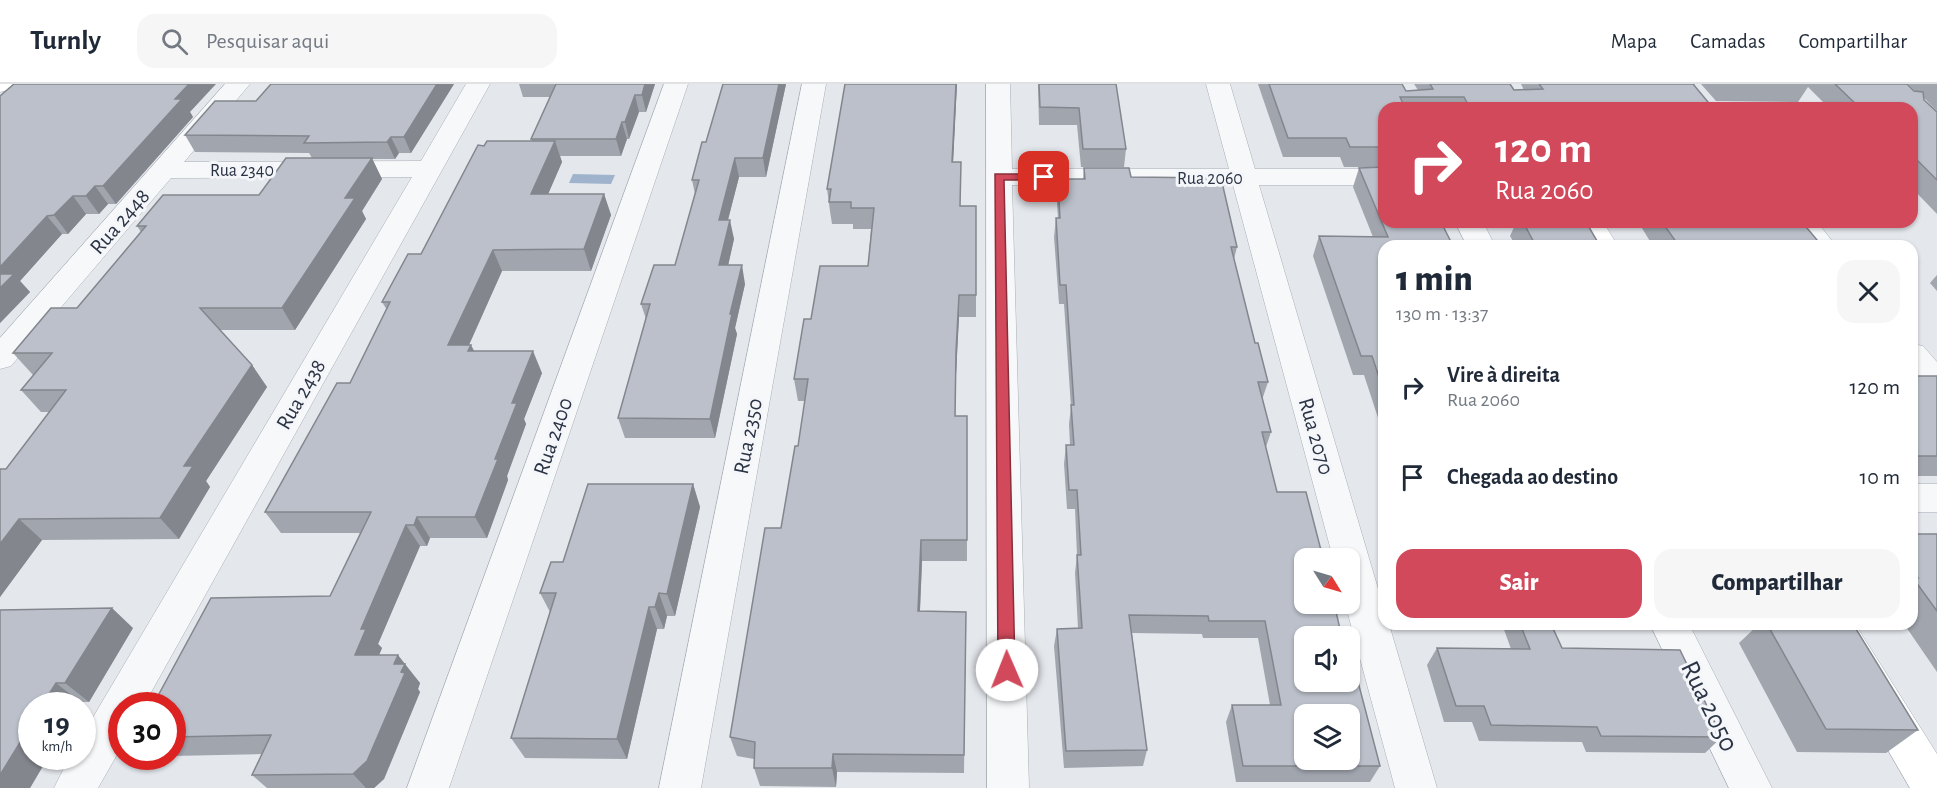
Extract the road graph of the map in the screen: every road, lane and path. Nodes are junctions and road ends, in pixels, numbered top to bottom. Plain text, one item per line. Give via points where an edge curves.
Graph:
1 (238, 84) edge
2 (478, 84) edge
3 (676, 84) edge
4 (814, 84) edge
5 (998, 84) edge
6 (1218, 84) edge
7 (429, 169) junction
8 (164, 170) junction
9 (999, 177) junction
10 (1378, 177) edge
11 (1245, 178) junction
12 (1807, 228) edge
13 (1817, 240) edge
14 (0, 358) edge
15 (1918, 361) edge
16 (1937, 383) edge
17 (1918, 498) edge
18 (1937, 498) edge
19 (1672, 630) edge
20 (1838, 630) edge
21 (130, 692) edge
22 (108, 730) edge
23 (75, 788) edge
24 (428, 788) edge
25 (680, 788) edge
26 (1008, 788) edge
27 (1416, 788) edge
28 (1750, 788) edge
29 (1934, 788) edge

1 - 8 street, Rua 2448
2 - 7 street, Rua 2438
3 - 24 street, Rua 2400
4 - 25 street, Rua 2350
5 - 9 street
6 - 11 street, Rua 2070
7 - 8 street, Rua 2340
7 - 21 street, Rua 2438
8 - 14 street, Rua 2448
9 - 11 street, Rua 2060
9 - 26 street
10 - 11 street, Rua 2060
11 - 27 street, Rua 2070
12 - 13 street
15 - 16 street
17 - 18 street
19 - 28 street, Rua 2050
20 - 29 main road
22 - 23 street, Rua 2438

